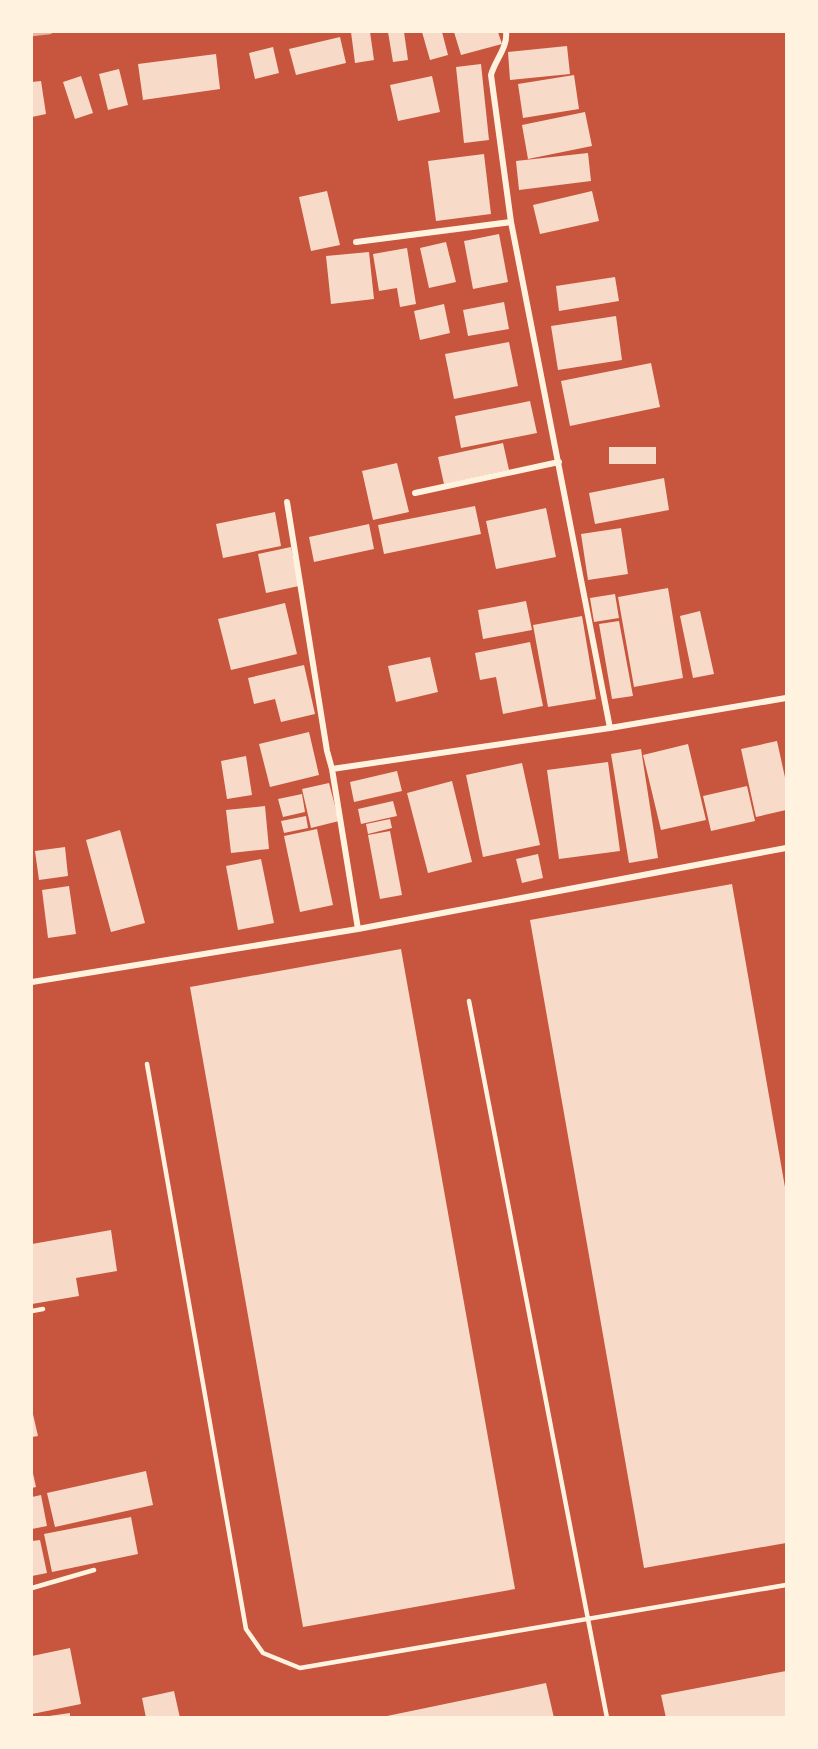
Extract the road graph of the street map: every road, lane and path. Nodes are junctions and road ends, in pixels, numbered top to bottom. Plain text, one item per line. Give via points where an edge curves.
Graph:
1 (506, 32) edge
2 (511, 222) junction
3 (356, 242) dead end
4 (559, 462) junction
5 (415, 493) dead end
6 (287, 502) dead end
7 (786, 698) edge
8 (610, 728) junction
9 (332, 769) junction
10 (786, 848) edge
11 (358, 928) junction
12 (32, 982) edge
13 (469, 1001) dead end
14 (147, 1064) dead end
15 (44, 1309) dead end
16 (32, 1311) edge
17 (94, 1570) dead end
18 (786, 1585) edge
19 (32, 1588) edge
20 (589, 1619) junction
21 (607, 1718) edge

1 - 2 street via 506,44 491,75
2 - 3 street
2 - 4 street
4 - 5 street
4 - 8 street
6 - 9 street
7 - 8 street
8 - 9 street
9 - 11 street
10 - 11 street
11 - 12 street
13 - 20 lane
14 - 20 lane via 246,1629 263,1653 300,1668
15 - 16 lane
17 - 19 lane
18 - 20 lane
20 - 21 lane

